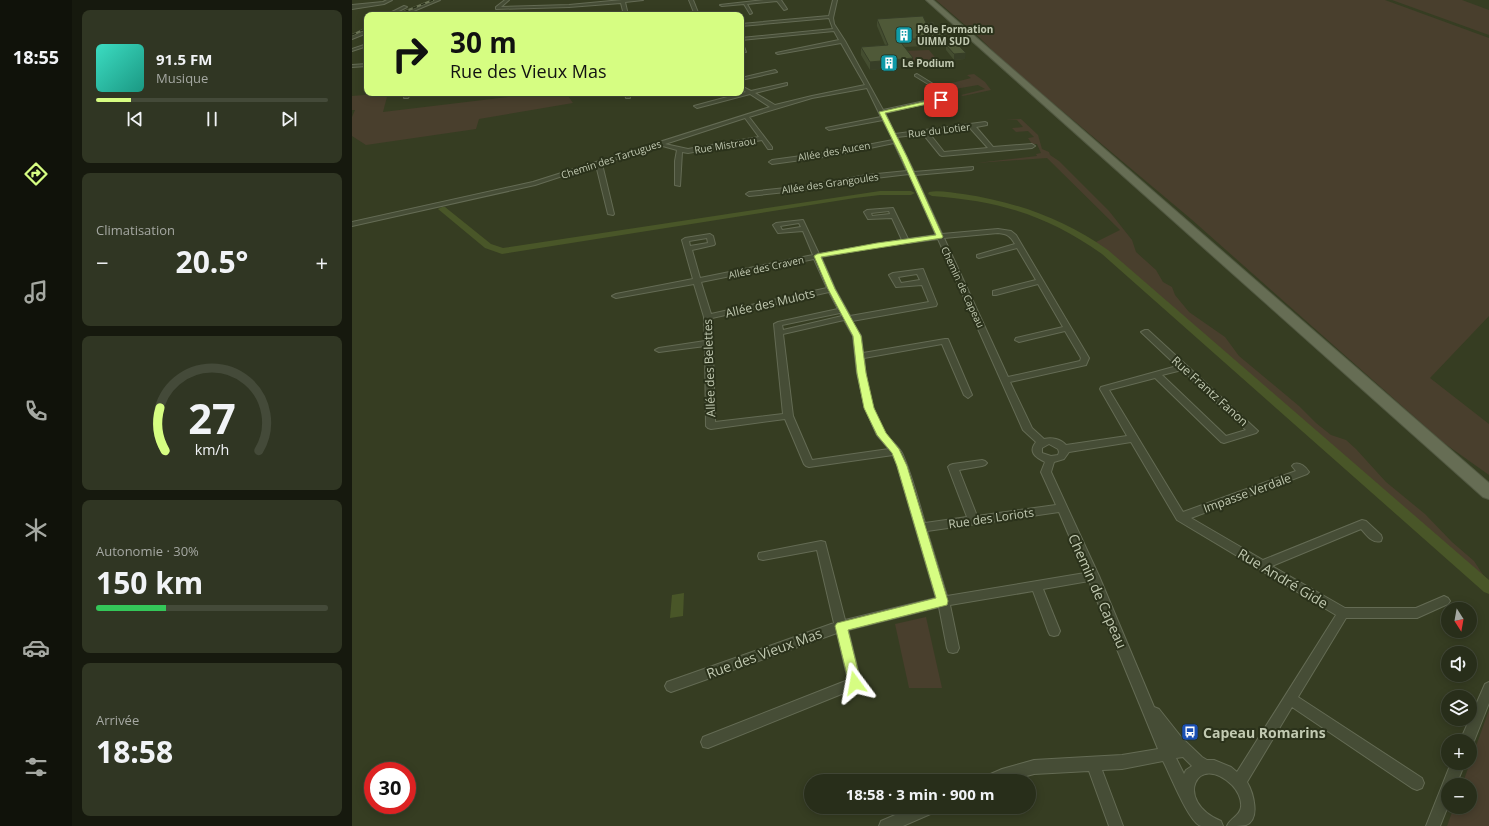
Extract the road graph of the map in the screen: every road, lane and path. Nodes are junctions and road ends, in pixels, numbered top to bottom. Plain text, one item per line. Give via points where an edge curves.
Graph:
1 (353, 0) edge
2 (390, 0) edge
3 (425, 0) edge
4 (438, 0) edge
5 (507, 0) edge
6 (573, 0) edge
7 (641, 0) edge
8 (691, 0) edge
9 (778, 0) edge
10 (835, 0) edge
11 (929, 0) edge
12 (624, 1) junction
13 (745, 3) junction
14 (721, 5) edge
15 (352, 6) edge
16 (570, 6) junction
17 (516, 9) junction
18 (785, 9) dead end
19 (395, 12) edge
20 (408, 12) edge
21 (513, 12) edge
22 (626, 12) edge
23 (696, 12) edge
24 (750, 13) dead end
25 (831, 17) junction
26 (744, 26) edge
27 (836, 30) junction
28 (364, 32) edge
29 (352, 38) edge
30 (744, 39) edge
31 (843, 41) junction
32 (364, 46) edge
33 (352, 50) edge
34 (778, 53) dead end
35 (364, 65) edge
36 (352, 66) edge
37 (775, 71) dead end
38 (918, 75) dead end
39 (744, 78) edge
40 (786, 84) dead end
41 (868, 86) junction
42 (744, 89) edge
43 (751, 93) junction
44 (744, 95) edge
45 (739, 96) edge
46 (697, 106) dead end
47 (774, 108) junction
48 (883, 115) junction
49 (746, 116) junction
50 (985, 124) dead end
51 (972, 126) junction
52 (829, 128) dead end
53 (925, 132) junction
54 (763, 138) junction
55 (895, 138) junction
56 (660, 144) junction
57 (1032, 146) dead end
58 (770, 148) dead end
59 (992, 149) junction
60 (680, 150) junction
61 (772, 162) dead end
62 (599, 164) junction
63 (971, 168) dead end
64 (911, 173) junction
65 (678, 185) dead end
66 (749, 194) dead end
67 (611, 214) dead end
68 (894, 216) dead end
69 (352, 224) edge
70 (805, 229) dead end
71 (940, 237) junction
72 (906, 241) junction
73 (1020, 245) junction
74 (688, 249) dead end
75 (817, 256) junction
76 (979, 256) dead end
77 (696, 281) junction
78 (1041, 281) junction
79 (924, 282) dead end
80 (832, 289) junction
81 (996, 293) dead end
82 (616, 296) dead end
83 (847, 315) junction
84 (708, 317) junction
85 (1068, 328) junction
86 (1145, 332) dead end
87 (1019, 340) dead end
88 (709, 343) junction
89 (659, 350) dead end
90 (860, 356) junction
91 (1183, 367) junction
92 (1156, 374) junction
93 (1006, 380) junction
94 (968, 395) dead end
95 (788, 416) junction
96 (1133, 438) junction
97 (1042, 442) junction
98 (1064, 449) junction
99 (896, 451) junction
100 (1050, 460) junction
101 (982, 463) dead end
102 (1297, 466) dead end
103 (1489, 493) edge
104 (1061, 508) junction
105 (1181, 517) junction
106 (973, 520) junction
107 (921, 528) junction
108 (1377, 538) dead end
109 (763, 556) dead end
110 (1262, 565) junction
111 (1093, 576) junction
112 (1036, 585) junction
113 (943, 601) junction
114 (1444, 601) dead end
115 (1343, 613) junction
116 (841, 626) junction
117 (1054, 632) dead end
118 (954, 648) dead end
119 (671, 686) dead end
120 (1489, 688) edge
121 (1290, 699) junction
122 (1146, 702) junction
123 (1470, 734) edge
124 (708, 742) dead end
125 (1186, 750) junction
126 (1167, 754) junction
127 (1093, 764) junction
128 (1205, 767) junction
129 (1009, 774) edge
130 (1239, 782) junction
131 (1417, 783) dead end
132 (1188, 798) junction
133 (1441, 806) edge
134 (914, 814) edge
135 (886, 826) edge
136 (1116, 826) edge
137 (1201, 826) edge
138 (1216, 826) edge
139 (1234, 826) edge
140 (1433, 826) edge

1 - 15 street
2 - 15 street via 360,8
3 - 19 street
4 - 20 street
5 - 17 street via 497,8
6 - 16 street
7 - 12 street
8 - 23 street
9 - 13 street
9 - 18 street
10 - 25 street
11 - 103 main road
12 - 16 street
12 - 22 street
13 - 14 street
13 - 24 street
16 - 17 street
17 - 21 street
25 - 26 street
25 - 27 street, Chemin de Capeau
27 - 30 street
27 - 31 street, Chemin de Capeau
28 - 29 street
31 - 34 street
31 - 41 street, Chemin de Capeau
32 - 33 street
35 - 36 street
37 - 39 street
38 - 48 street via 952,98
40 - 43 street
41 - 47 street, Chemin des Tartugues via 812,97
41 - 48 street, Chemin de Capeau
42 - 43 street
43 - 44 street
43 - 47 street
45 - 46 street
47 - 49 street, Chemin des Tartugues
48 - 52 street
48 - 55 street, Chemin de Capeau
49 - 54 street, Rue Mistraou
49 - 56 street, Chemin des Tartugues
50 - 51 street, Rue du Lotier
51 - 53 street, Rue du Lotier
51 - 59 street
53 - 55 street, Rue du Lotier
53 - 59 street via 942,154
54 - 58 street
54 - 60 street, Rue Mistraou via 688,151
55 - 61 street, Allée des Aucen via 831,154
55 - 64 street, Chemin de Capeau
56 - 60 street, Rue Mistraou
56 - 62 street, Chemin des Tartugues
57 - 59 street
60 - 65 street
62 - 67 street
62 - 69 street, Chemin des Tartugues via 535,183
63 - 64 street, Allée des Grangoules
64 - 66 street, Allée des Grangoules
64 - 71 street, Chemin de Capeau
68 - 72 street
70 - 75 street
71 - 72 street, Allée des Craven
71 - 73 street, Allée des Craven via 1009,232
71 - 93 street, Chemin de Capeau
72 - 75 street, Allée des Craven
73 - 76 street
73 - 78 street
74 - 77 street, Allée des Belettes
75 - 77 street, Allée des Craven
75 - 80 street
77 - 82 street, Allée des Craven
77 - 84 street, Allée des Belettes
78 - 81 street
78 - 85 street
79 - 83 street via 933,304
80 - 83 street
80 - 84 street, Allée des Mulots
83 - 90 street via 857,336
83 - 95 street via 779,333
84 - 88 street, Allée des Belettes
85 - 87 street
85 - 93 street via 1085,358 1083,363
86 - 91 street, Rue Frantz Fanon
88 - 89 street
88 - 95 street, Allée des Belettes via 711,426
90 - 94 street via 945,341
90 - 99 street via 869,408 882,435
91 - 92 street
91 - 92 street, Rue Frantz Fanon via 1253,431 1224,440
92 - 96 street, Rue André Gide via 1104,389
93 - 97 street, Chemin de Capeau via 1028,430
95 - 99 street via 809,464
96 - 98 street
96 - 105 street, Rue André Gide
97 - 98 street via 1053,441
97 - 100 street via 1037,447 1037,452
98 - 100 street via 1061,457
99 - 107 street
100 - 104 street, Chemin de Capeau via 1046,472
101 - 106 street via 953,467
102 - 105 street, Impasse Verdale via 1304,472
104 - 106 street, Rue des Loriots
104 - 111 street, Chemin de Capeau
105 - 110 street, Rue André Gide
106 - 107 street, Rue des Loriots
107 - 113 street
108 - 110 street via 1362,524
109 - 116 street via 821,545
110 - 115 street, Rue André Gide
111 - 112 street, Rue des Vieux Mas
111 - 122 street, Chemin de Capeau
112 - 113 street, Rue des Vieux Mas
112 - 117 street
113 - 116 street, Rue des Vieux Mas
113 - 118 street
114 - 115 street via 1416,613
115 - 121 street
116 - 119 street, Rue des Vieux Mas
116 - 124 street via 855,683
120 - 123 street
121 - 130 street
121 - 131 street
122 - 125 street, Chemin de Capeau via 1175,740
122 - 126 street, Chemin de Capeau
125 - 126 street
125 - 128 street, Chemin de Capeau
126 - 127 street
126 - 132 street, Chemin de Capeau
127 - 129 street via 1034,767
127 - 136 street
128 - 130 street via 1223,770
128 - 132 street via 1190,776 1187,784
130 - 139 street via 1248,800 1248,809 1245,818
132 - 137 street, Chemin de Capeau
132 - 138 street via 1195,812
133 - 140 street
134 - 135 street

